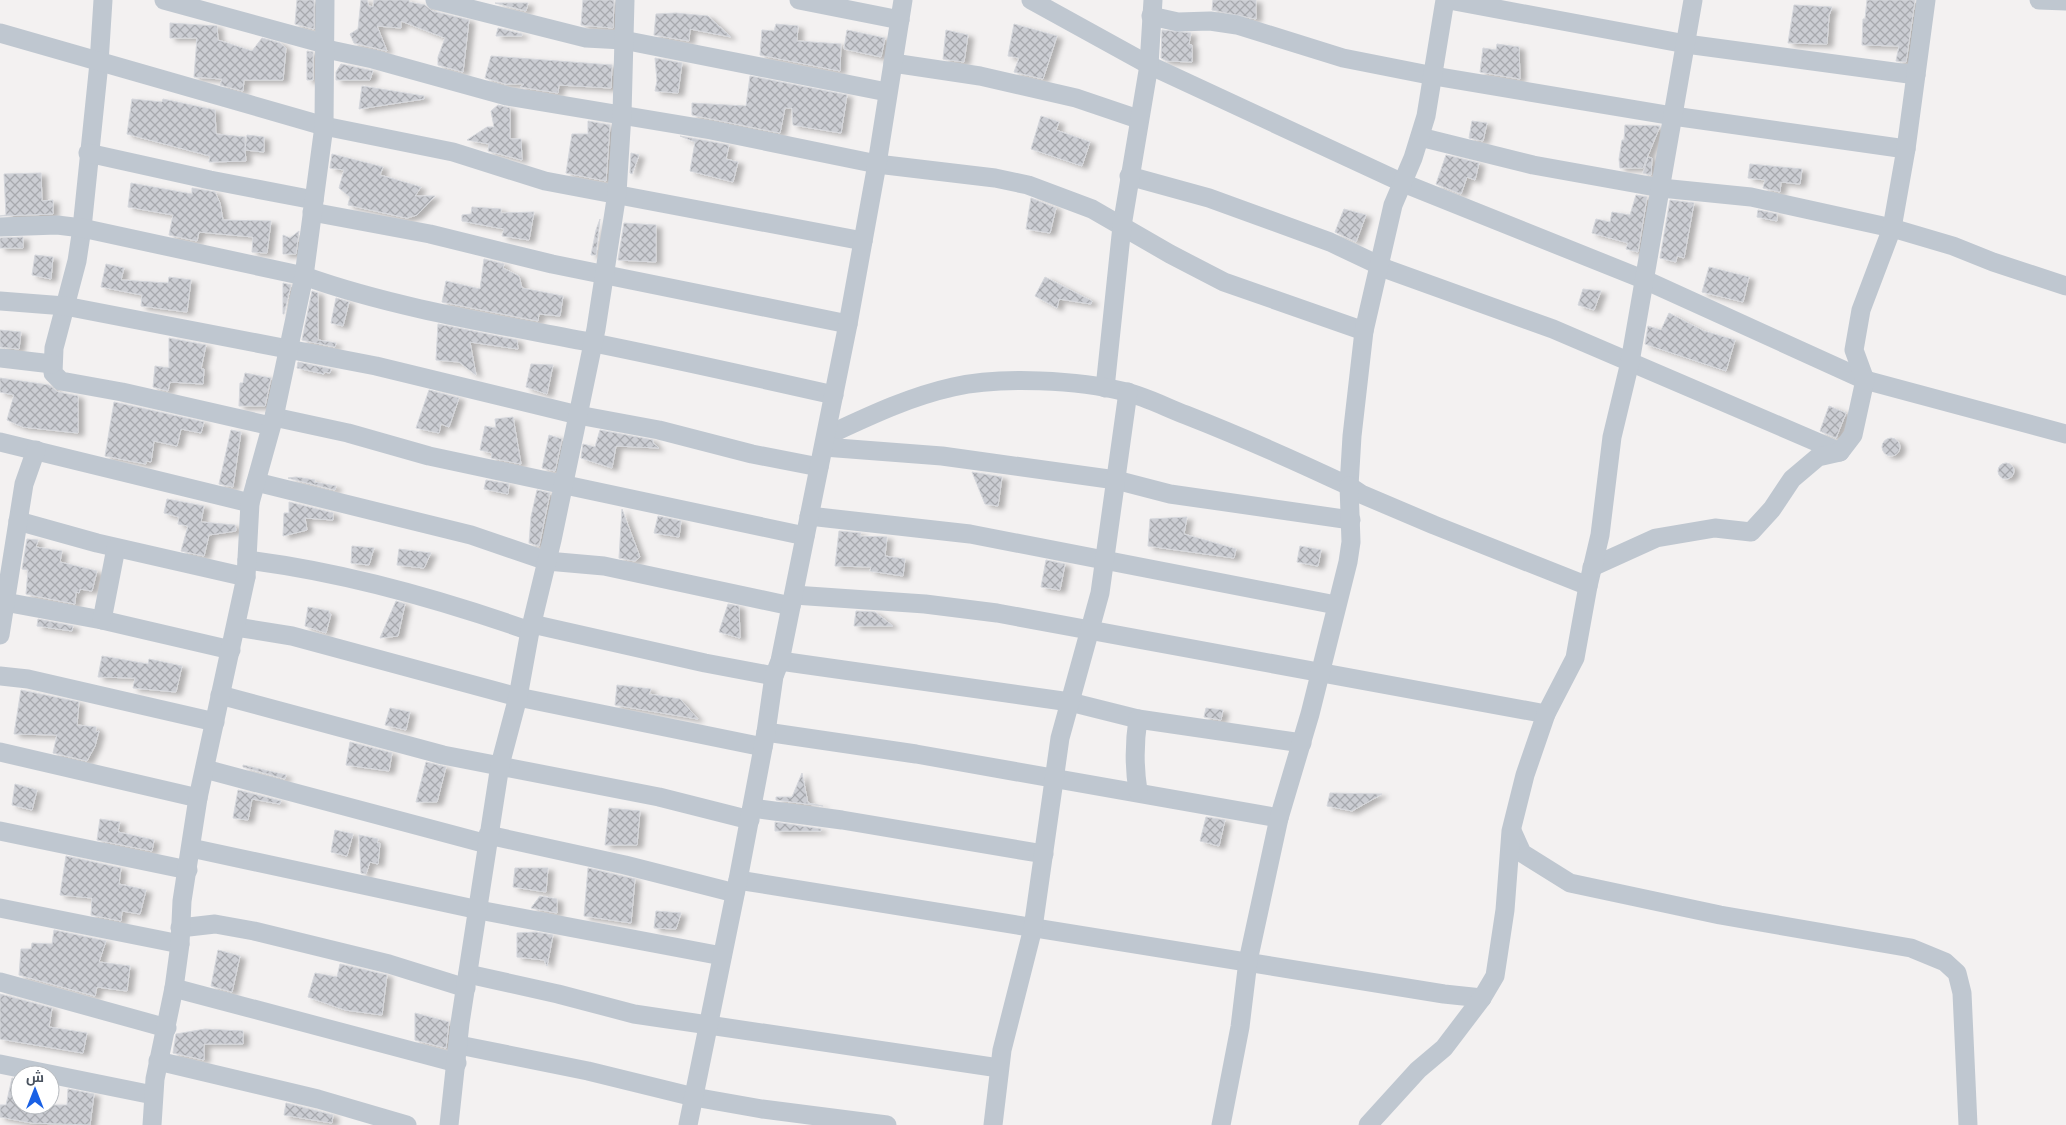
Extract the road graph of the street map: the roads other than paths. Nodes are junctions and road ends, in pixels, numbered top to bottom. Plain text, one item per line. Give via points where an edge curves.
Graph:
1 (102, 0) edge
2 (164, 0) edge
3 (325, 0) edge
4 (435, 0) edge
5 (624, 0) edge
6 (799, 0) edge
7 (903, 0) edge
8 (1031, 0) edge
9 (1445, 0) edge
10 (1449, 0) edge
11 (1693, 0) edge
12 (1926, 0) edge
13 (2039, 0) edge
14 (2066, 2) edge
15 (1152, 8) edge
16 (900, 20) junction
17 (0, 33) edge
18 (623, 40) junction
19 (1686, 44) junction
20 (326, 47) junction
21 (99, 63) junction
22 (893, 63) junction
23 (1149, 65) junction
24 (1916, 75) junction
25 (1434, 76) junction
26 (888, 92) junction
27 (622, 114) junction
28 (1673, 116) junction
29 (1138, 119) junction
30 (324, 126) junction
31 (1420, 137) junction
32 (1906, 149) junction
33 (88, 153) junction
34 (877, 164) junction
35 (1129, 176) junction
36 (1403, 183) junction
37 (1661, 188) junction
38 (617, 193) junction
39 (313, 206) junction
40 (1122, 226) junction
41 (0, 227) edge
42 (82, 228) junction
43 (1892, 228) junction
44 (863, 241) junction
45 (1378, 264) junction
46 (604, 274) junction
47 (304, 276) junction
48 (1645, 280) junction
49 (2066, 286) edge
50 (0, 301) edge
51 (65, 306) junction
52 (848, 324) junction
53 (1364, 331) junction
54 (594, 343) junction
55 (288, 351) junction
56 (0, 358) edge
57 (1630, 362) junction
58 (52, 364) junction
59 (1865, 380) junction
60 (1105, 388) junction
61 (1128, 392) junction
62 (834, 395) junction
63 (578, 415) junction
64 (273, 422) junction
65 (2066, 434) edge
66 (0, 442) edge
67 (825, 442) junction
68 (36, 450) junction
69 (1840, 452) junction
70 (820, 468) junction
71 (1116, 480) junction
72 (256, 482) junction
73 (563, 485) junction
74 (1350, 486) junction
75 (250, 502) junction
76 (809, 516) junction
77 (1351, 520) junction
78 (18, 521) junction
79 (805, 536) junction
80 (116, 548) junction
81 (1106, 559) junction
82 (547, 561) junction
83 (1592, 567) junction
84 (247, 569) junction
85 (1588, 586) junction
86 (792, 600) junction
87 (3, 601) edge
88 (1336, 605) junction
89 (102, 620) junction
90 (236, 627) junction
91 (531, 627) junction
92 (1091, 631) junction
93 (0, 635) edge
94 (232, 650) junction
95 (777, 669) junction
96 (1320, 673) junction
97 (0, 676) edge
98 (220, 695) junction
99 (518, 697) junction
100 (1070, 702) junction
101 (1546, 714) junction
102 (1138, 719) junction
103 (215, 722) junction
104 (765, 740) junction
105 (1302, 743) junction
106 (0, 752) edge
107 (500, 765) junction
108 (205, 769) junction
109 (1052, 779) junction
110 (1138, 792) junction
111 (198, 798) junction
112 (751, 814) junction
113 (1279, 818) junction
114 (0, 831) edge
115 (1511, 831) junction
116 (488, 839) junction
117 (190, 848) junction
118 (1044, 854) junction
119 (188, 870) junction
120 (737, 887) junction
121 (0, 908) edge
122 (479, 910) junction
123 (1033, 928) junction
124 (180, 936) junction
125 (722, 956) junction
126 (1248, 961) junction
127 (467, 981) junction
128 (0, 982) edge
129 (174, 988) junction
130 (1482, 998) junction
131 (708, 1026) junction
132 (167, 1028) junction
133 (458, 1054) junction
134 (158, 1061) junction
135 (0, 1064) edge
136 (999, 1068) junction
137 (153, 1095) junction
138 (694, 1096) junction
139 (152, 1125) edge
140 (407, 1125) edge
141 (448, 1125) edge
142 (688, 1125) edge
143 (887, 1125) edge
144 (993, 1125) edge
145 (1221, 1125) edge
146 (1368, 1125) edge
147 (1968, 1125) edge

1 - 21 street
2 - 20 street
3 - 20 street
4 - 18 street via 586,38
5 - 18 street
6 - 16 street
7 - 16 street
8 - 23 street
9 - 25 street
10 - 19 street
11 - 19 street
12 - 24 street
13 - 14 street
15 - 23 street
15 - 25 street via 1178,22 1210,21 1237,25 1343,58
16 - 22 street
17 - 21 street
18 - 26 street
18 - 27 street
19 - 24 street
19 - 28 street
20 - 27 street via 507,96
20 - 30 street
21 - 30 street
21 - 33 street
22 - 26 street
22 - 29 street via 990,78 1076,98
23 - 29 street
23 - 36 street
24 - 32 street
25 - 28 street
25 - 31 street
26 - 34 street
27 - 34 street
27 - 38 street
28 - 32 street
28 - 37 street
29 - 35 street
30 - 38 street via 453,152 544,181
30 - 39 street
31 - 36 street
31 - 37 street via 1533,165
32 - 43 street
33 - 39 street
33 - 42 street
34 - 40 street via 1028,185 1092,209
34 - 44 street
35 - 40 street
35 - 45 street via 1209,198 1330,242
36 - 45 street via 1393,204
36 - 48 street
37 - 43 street via 1751,198
37 - 48 street
38 - 44 street
38 - 46 street
39 - 46 street
39 - 47 street
40 - 53 street via 1224,282
40 - 60 street
41 - 42 street
42 - 47 street
42 - 51 street
43 - 49 street
43 - 59 street via 1861,310 1854,350
44 - 52 street
45 - 53 street
45 - 57 street via 1553,329
46 - 52 street
46 - 54 street
47 - 54 street via 335,287 467,319
47 - 55 street
48 - 57 street
48 - 59 street
50 - 51 street
51 - 55 street
51 - 58 street
52 - 62 street
53 - 74 street via 1352,436
54 - 62 street
54 - 63 street
55 - 63 street via 376,366
55 - 64 street
56 - 58 street
57 - 69 street
57 - 83 street via 1612,437 1604,514
58 - 64 street via 55,377 61,381
59 - 65 street
59 - 69 street via 1853,435
60 - 61 street
60 - 67 street via 1026,382 952,387 894,404
61 - 71 street
61 - 74 street via 1255,442
62 - 67 street
63 - 70 street via 660,430
63 - 73 street
64 - 72 street
64 - 73 street via 348,433 429,456
66 - 68 street
67 - 70 street
67 - 71 street
68 - 75 street
68 - 78 street via 24,484
69 - 83 street via 1818,456 1792,479 1772,509 1751,532 1715,528 1656,538
70 - 76 street
71 - 77 street via 1170,494
71 - 81 street
72 - 75 street
72 - 82 street via 471,535
73 - 79 street
73 - 82 street
74 - 77 street
74 - 85 street via 1434,525
75 - 84 street
76 - 79 street
76 - 81 street via 970,534
77 - 88 street via 1348,562
78 - 80 street
78 - 87 street
79 - 86 street
80 - 84 street
80 - 89 street
81 - 88 street
81 - 92 street
82 - 86 street via 604,566
82 - 91 street
83 - 85 street
84 - 90 street
84 - 91 street via 292,565
85 - 101 street via 1575,658
86 - 92 street via 925,604 997,613
86 - 95 street
87 - 89 street
87 - 93 street
88 - 96 street
89 - 94 street
90 - 94 street
90 - 99 street via 292,636
91 - 95 street via 706,663
91 - 99 street
92 - 96 street
92 - 100 street
94 - 98 street
95 - 100 street
95 - 104 street
96 - 101 street
96 - 105 street
97 - 103 street via 28,679
98 - 103 street
98 - 107 street via 443,755
99 - 104 street
99 - 107 street
100 - 102 street
100 - 109 street
101 - 115 street via 1525,775
102 - 105 street
102 - 110 street via 1134,758
103 - 108 street
104 - 109 street via 916,754
104 - 112 street
105 - 113 street
106 - 111 street
107 - 112 street
107 - 116 street
108 - 111 street
108 - 116 street
109 - 110 street
109 - 118 street
110 - 113 street
111 - 117 street
112 - 118 street via 842,820
112 - 120 street
113 - 126 street
114 - 119 street
115 - 130 street via 1495,976
115 - 147 street via 1522,853 1570,882 1720,915 1911,948 1945,962 1957,973 1962,993
116 - 120 street
116 - 122 street
117 - 119 street
117 - 122 street
118 - 123 street
119 - 124 street
120 - 123 street
120 - 125 street
121 - 124 street
122 - 125 street
122 - 127 street
123 - 126 street
123 - 136 street
124 - 127 street via 215,924
124 - 129 street
125 - 131 street
126 - 130 street
126 - 145 street via 1240,1027
127 - 131 street via 558,994 611,1009
127 - 133 street
128 - 132 street
129 - 132 street
129 - 133 street
130 - 146 street via 1444,1048 1418,1070
131 - 136 street
131 - 138 street
132 - 134 street
133 - 138 street via 588,1071
133 - 141 street
134 - 137 street
134 - 140 street via 318,1099
135 - 137 street
136 - 144 street
137 - 139 street
138 - 142 street
138 - 143 street via 762,1109

